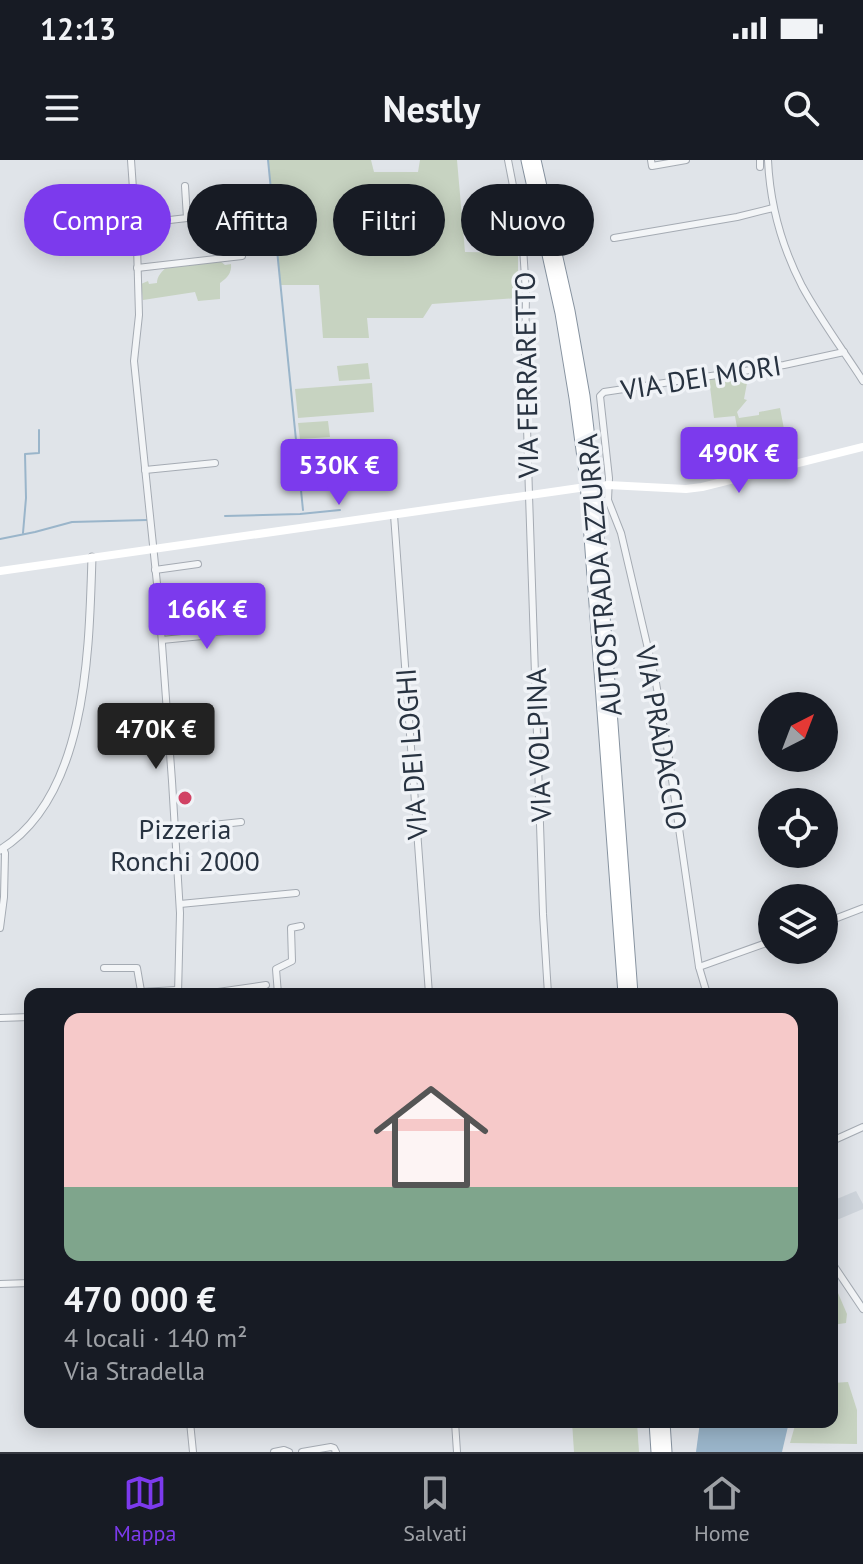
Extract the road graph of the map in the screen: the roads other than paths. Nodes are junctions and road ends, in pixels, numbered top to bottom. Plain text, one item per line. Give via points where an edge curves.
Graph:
1 (131, 160) edge
2 (508, 160) edge
3 (527, 160) edge
4 (535, 160) edge
5 (651, 160) edge
6 (686, 160) edge
7 (768, 160) edge
8 (132, 184) edge
9 (185, 186) dead end
10 (773, 208) junction
11 (171, 220) edge
12 (614, 238) dead end
13 (136, 256) edge
14 (242, 256) dead end
15 (137, 268) junction
16 (844, 352) junction
17 (863, 381) edge
18 (863, 447) edge
19 (215, 463) dead end
20 (145, 470) junction
21 (590, 481) junction
22 (608, 485) junction
23 (529, 495) junction
24 (591, 495) junction
25 (394, 515) junction
26 (154, 549) junction
27 (92, 557) junction
28 (198, 564) dead end
29 (155, 570) junction
30 (0, 571) edge
31 (194, 591) dead end
32 (245, 595) dead end
33 (159, 602) junction
34 (248, 630) dead end
35 (162, 640) junction
36 (241, 822) dead end
37 (175, 829) junction
38 (1, 849) edge
39 (296, 893) dead end
40 (180, 904) junction
41 (863, 908) edge
42 (838, 918) edge
43 (301, 926) dead end
44 (0, 928) edge
45 (758, 946) edge
46 (699, 967) junction
47 (104, 968) dead end
48 (266, 985) dead end
49 (140, 988) edge
50 (178, 988) edge
51 (245, 988) edge
52 (278, 988) edge
53 (429, 988) edge
54 (548, 988) edge
55 (624, 988) edge
56 (632, 988) edge
57 (705, 988) edge
58 (24, 1017) edge
59 (0, 1018) edge
60 (863, 1127) edge
61 (838, 1138) edge
62 (838, 1272) edge
63 (24, 1283) edge
64 (0, 1284) edge
65 (863, 1309) edge
66 (191, 1428) edge
67 (455, 1428) edge
68 (655, 1428) edge
69 (664, 1428) edge
70 (193, 1452) edge
71 (274, 1452) edge
72 (289, 1452) edge
73 (302, 1452) edge
74 (336, 1452) edge
75 (457, 1452) edge
76 (657, 1452) edge
77 (666, 1452) edge

1 - 8 street
2 - 23 street, VIA FERRARETTO via 522,232 526,293
3 - 21 highway, AUTOSTRADA AZZURRA
4 - 21 highway, AUTOSTRADA AZZURRA via 584,396
5 - 6 street via 652,166
7 - 10 street
9 - 11 street via 187,218
10 - 12 street
10 - 16 street via 801,285
13 - 15 street
14 - 15 street
15 - 20 street via 134,361
16 - 17 street
16 - 22 street, VIA DEI MORI via 604,392 600,396
18 - 22 main road via 702,487
19 - 20 street
20 - 26 street
21 - 24 highway, AUTOSTRADA AZZURRA, bridge
22 - 23 main road
22 - 46 street, VIA PRADACCIO via 656,683
23 - 25 main road
23 - 54 street, VIA VOLPINA
24 - 55 highway, AUTOSTRADA AZZURRA
24 - 56 highway, AUTOSTRADA AZZURRA
25 - 26 main road
25 - 53 street, VIA DEI LOGHI
26 - 27 main road
26 - 29 street
27 - 30 main road
27 - 38 street via 84,682 72,740 49,800
28 - 29 street
29 - 33 street
31 - 33 street via 195,597
32 - 33 street
33 - 35 street
34 - 35 street
35 - 37 street
36 - 37 street
37 - 40 street
38 - 44 street via 5,853
39 - 40 street
40 - 50 street
41 - 42 street
43 - 52 street via 291,928 292,961 276,969
45 - 46 street
46 - 57 street, VIA PRADACCIO
47 - 49 street via 137,968
48 - 51 street
58 - 59 street
60 - 61 street
62 - 65 street
63 - 64 street
66 - 70 street
67 - 75 street
68 - 76 highway
69 - 77 highway
71 - 72 street
73 - 74 street via 331,1447

